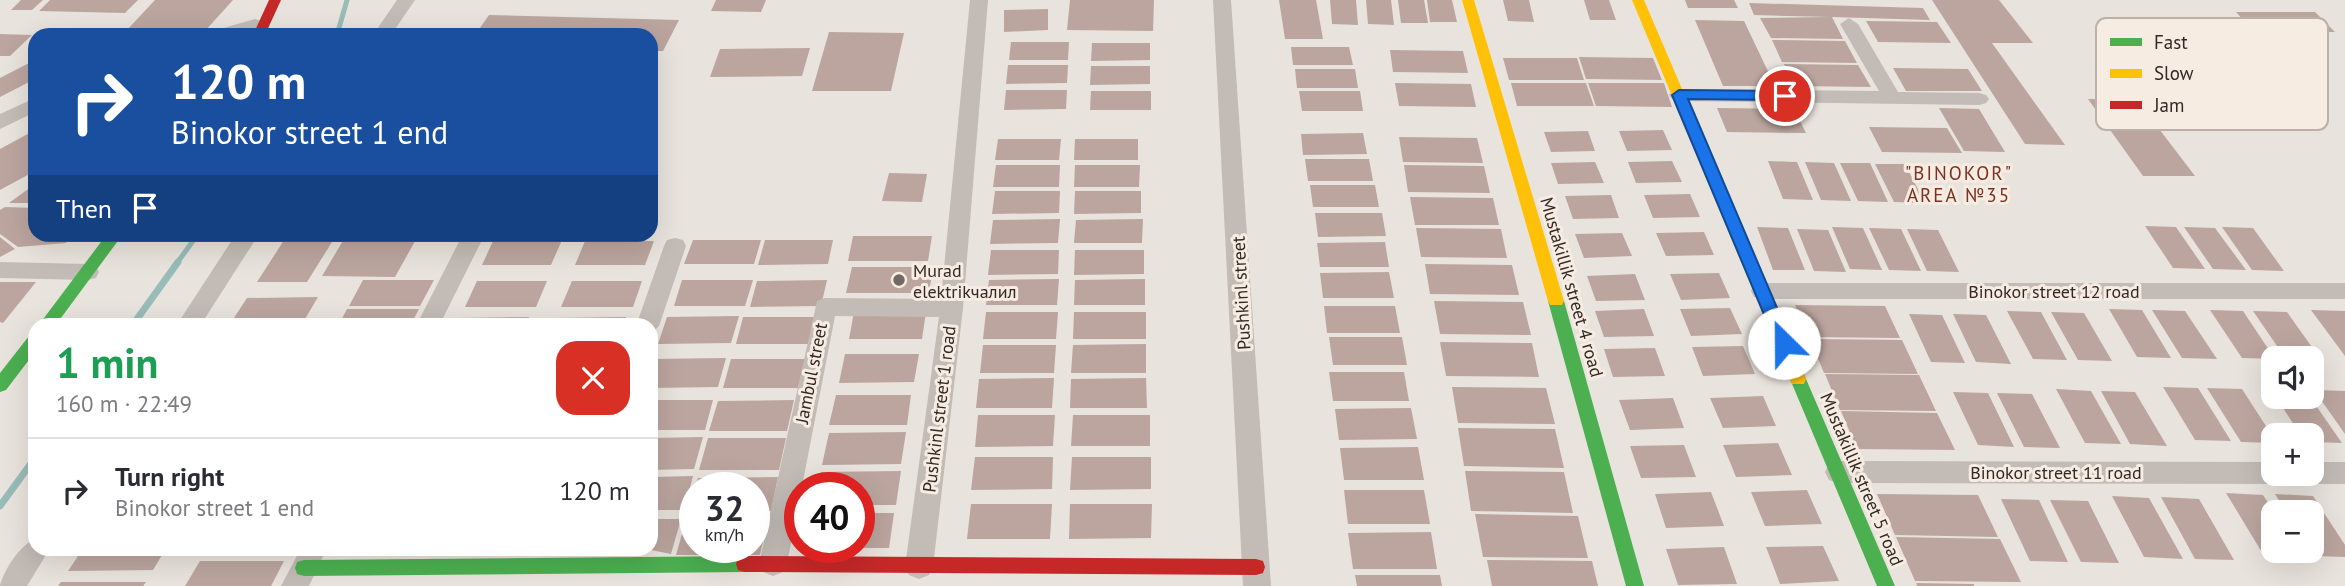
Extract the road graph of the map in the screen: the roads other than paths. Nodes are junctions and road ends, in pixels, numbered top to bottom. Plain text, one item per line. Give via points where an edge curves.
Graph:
1 (275, 0) edge
2 (406, 0) edge
3 (979, 0) edge
4 (1223, 0) edge
5 (1468, 0) edge
6 (1638, 0) edge
7 (1849, 24) dead end
8 (258, 28) edge
9 (387, 28) edge
10 (1679, 95) junction
11 (1891, 96) junction
12 (1979, 99) dead end
13 (28, 108) edge
14 (0, 122) edge
15 (110, 242) edge
16 (243, 242) edge
17 (469, 242) edge
18 (675, 246) dead end
19 (0, 270) edge
20 (88, 272) junction
21 (1762, 291) junction
22 (2345, 291) edge
23 (952, 307) junction
24 (52, 318) edge
25 (192, 318) edge
26 (431, 318) edge
27 (650, 318) edge
28 (28, 349) edge
29 (0, 385) edge
30 (1838, 471) junction
31 (2261, 473) edge
32 (2324, 473) edge
33 (2345, 473) edge
34 (32, 556) edge
35 (564, 558) edge
36 (773, 564) junction
37 (919, 567) junction
38 (304, 568) edge
39 (1256, 576) edge
40 (12, 586) edge
41 (1635, 586) edge
42 (1886, 586) edge

1 - 8 street
2 - 9 street
3 - 23 street, Pushkinl street 1 road
4 - 39 street, Pushkinl street
5 - 41 street, Mustakillik street 4 road
6 - 10 street, Mustakillik street 5 road
7 - 11 street
10 - 11 street
10 - 21 street, Mustakillik street 5 road
11 - 12 street
13 - 14 street
15 - 20 street
16 - 25 street
17 - 26 street
18 - 27 street
19 - 20 street
20 - 24 street
21 - 22 street, Binokor street 12 road
21 - 30 street, Mustakillik street 5 road
23 - 36 street, Jambul street via 825,307
23 - 37 street, Pushkinl street 1 road
28 - 29 street
30 - 31 street, Binokor street 11 road
30 - 42 street, Mustakillik street 5 road
32 - 33 street
34 - 40 street
35 - 36 street
35 - 38 street
36 - 37 street
37 - 39 street

